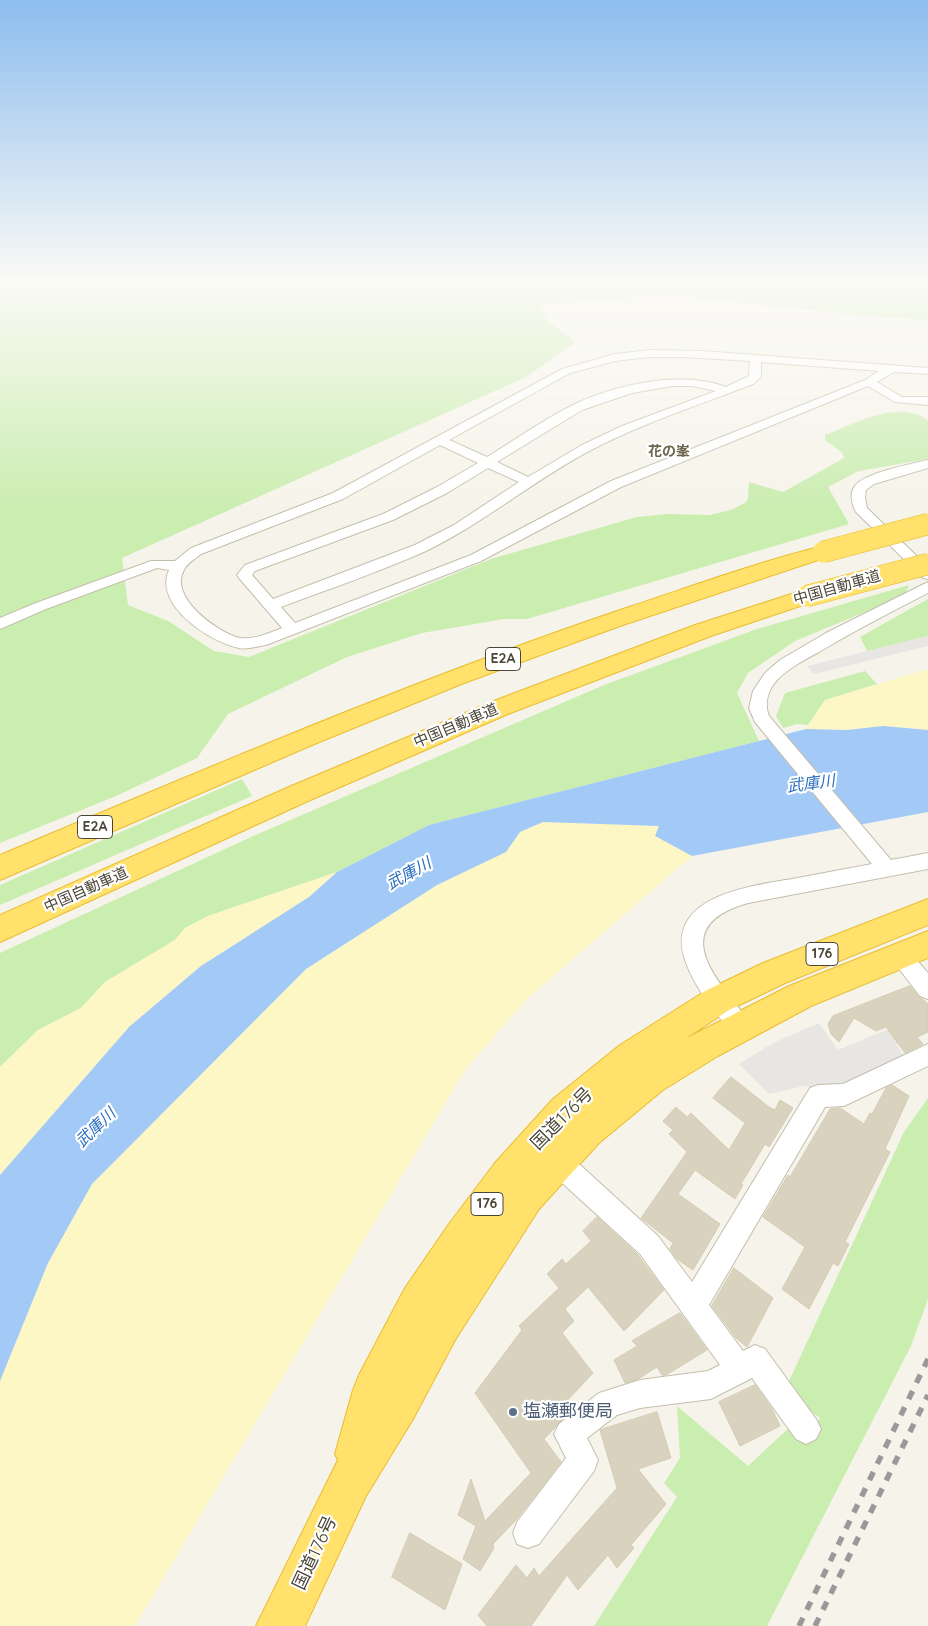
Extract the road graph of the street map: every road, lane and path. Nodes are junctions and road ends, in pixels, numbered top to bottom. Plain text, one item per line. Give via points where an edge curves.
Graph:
1 (756, 358) edge
2 (609, 359) edge
3 (768, 359) edge
4 (892, 368) junction
5 (928, 371) edge
6 (869, 382) junction
7 (725, 390) junction
8 (928, 401) edge
9 (439, 440) junction
10 (487, 462) junction
11 (928, 464) edge
12 (529, 482) junction
13 (928, 524) edge
14 (928, 564) edge
15 (179, 566) junction
16 (928, 574) edge
17 (928, 587) edge
18 (270, 606) junction
19 (0, 624) edge
20 (291, 629) junction
21 (928, 861) edge
22 (0, 868) edge
23 (887, 869) junction
24 (928, 912) edge
25 (0, 929) edge
26 (928, 944) edge
27 (900, 955) junction
28 (928, 989) edge
29 (730, 1013) junction
30 (928, 1054) edge
31 (558, 1162) junction
32 (693, 1306) junction
33 (740, 1370) junction
34 (806, 1429) dead end
35 (350, 1480) junction
36 (528, 1533) dead end
37 (280, 1626) edge

1 - 7 street via 755,377
2 - 9 street via 566,371
3 - 4 street
4 - 5 street
4 - 6 street
6 - 8 street via 899,400
6 - 20 street via 616,484 476,558
7 - 10 street via 708,383 687,383 656,385 600,397
7 - 12 street via 626,428
9 - 10 street
9 - 15 street via 338,496 196,551
10 - 12 street
10 - 18 street via 442,490 388,517 250,568 244,575
11 - 16 street via 869,480 860,488 858,498 861,509
12 - 18 street via 459,528 420,548
13 - 22 highway, E2A, bridge via 823,552 665,602 506,658 402,698
14 - 25 highway, 中国自動車道, bridge via 714,625 521,698
15 - 19 street via 156,564
15 - 20 street via 175,574 176,596 186,610 223,638 242,643 266,640
17 - 23 street via 786,664 761,691 757,708 761,718
18 - 20 street
21 - 23 street
23 - 29 street via 767,892 720,904 706,913 694,932 694,948 699,968
24 - 29 highway, 国道176号 / 176 via 774,973
26 - 27 highway, 国道176号 / 176
27 - 28 street
27 - 29 highway, 国道176号 / 176 via 800,996
29 - 31 highway, 国道176号 / 176 via 586,1131
29 - 35 highway, 国道176号 / 176 via 632,1056 573,1104 508,1176 419,1302 374,1390
30 - 32 street via 844,1095 818,1096
31 - 32 street via 649,1245
31 - 35 highway, 国道176号 / 176 via 526,1196 467,1285
32 - 33 street
33 - 34 street via 755,1359
33 - 36 street via 711,1385 640,1394 609,1403 569,1434 583,1460
35 - 37 highway, 国道176号 / 176

